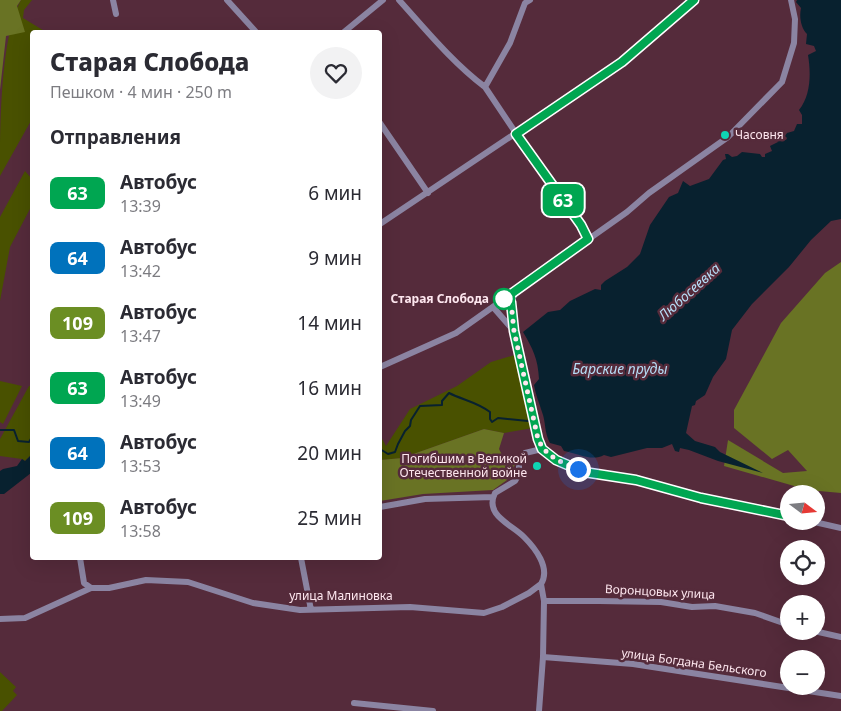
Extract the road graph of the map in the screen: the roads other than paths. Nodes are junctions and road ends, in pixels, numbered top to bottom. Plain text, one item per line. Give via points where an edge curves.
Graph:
1 (113, 0) edge
2 (227, 0) edge
3 (383, 0) edge
4 (399, 0) edge
5 (530, 0) edge
6 (694, 0) edge
7 (791, 0) edge
8 (116, 14) dead end
9 (254, 30) edge
10 (346, 30) edge
11 (485, 88) junction
12 (382, 126) edge
13 (516, 134) junction
14 (428, 193) junction
15 (382, 223) edge
16 (588, 239) junction
17 (508, 301) junction
18 (493, 307) junction
19 (514, 331) junction
20 (382, 366) edge
21 (542, 449) junction
22 (493, 497) junction
23 (382, 506) edge
24 (780, 514) edge
25 (825, 524) edge
26 (841, 528) edge
27 (80, 560) edge
28 (301, 560) edge
29 (541, 584) junction
30 (91, 588) junction
31 (544, 601) junction
32 (311, 610) junction
33 (0, 619) edge
34 (780, 622) edge
35 (825, 633) edge
36 (841, 637) edge
37 (543, 657) junction
38 (841, 696) edge
39 (354, 703) dead end
40 (433, 711) edge
41 (539, 711) edge

1 - 8 street
2 - 9 street
3 - 10 street
4 - 11 street
5 - 11 street via 525,3 510,43
6 - 13 street via 622,62
7 - 16 street via 795,19 794,44 782,82 728,137
11 - 13 street
12 - 14 street
13 - 14 street
13 - 16 street
14 - 15 street
16 - 17 street via 516,290
17 - 18 street
17 - 19 street
18 - 19 street
18 - 20 street via 456,333
19 - 21 street
21 - 22 street via 525,453 519,462 515,481
21 - 24 street via 556,460 584,472 636,480 701,498
22 - 23 street via 425,499
22 - 29 street via 494,511 523,537 543,562
25 - 26 street
27 - 30 street via 84,583
28 - 32 street
29 - 31 street
29 - 32 street, улица Малиновка via 502,607 484,613 410,607
30 - 32 street, улица Малиновка via 109,588 146,580 188,582 252,604
30 - 33 street via 25,618
31 - 34 street, Воронцовых улица via 715,606 755,613
31 - 37 street
35 - 36 street
37 - 38 street, улица Богдана Бельского via 633,664
37 - 41 street
39 - 40 street

